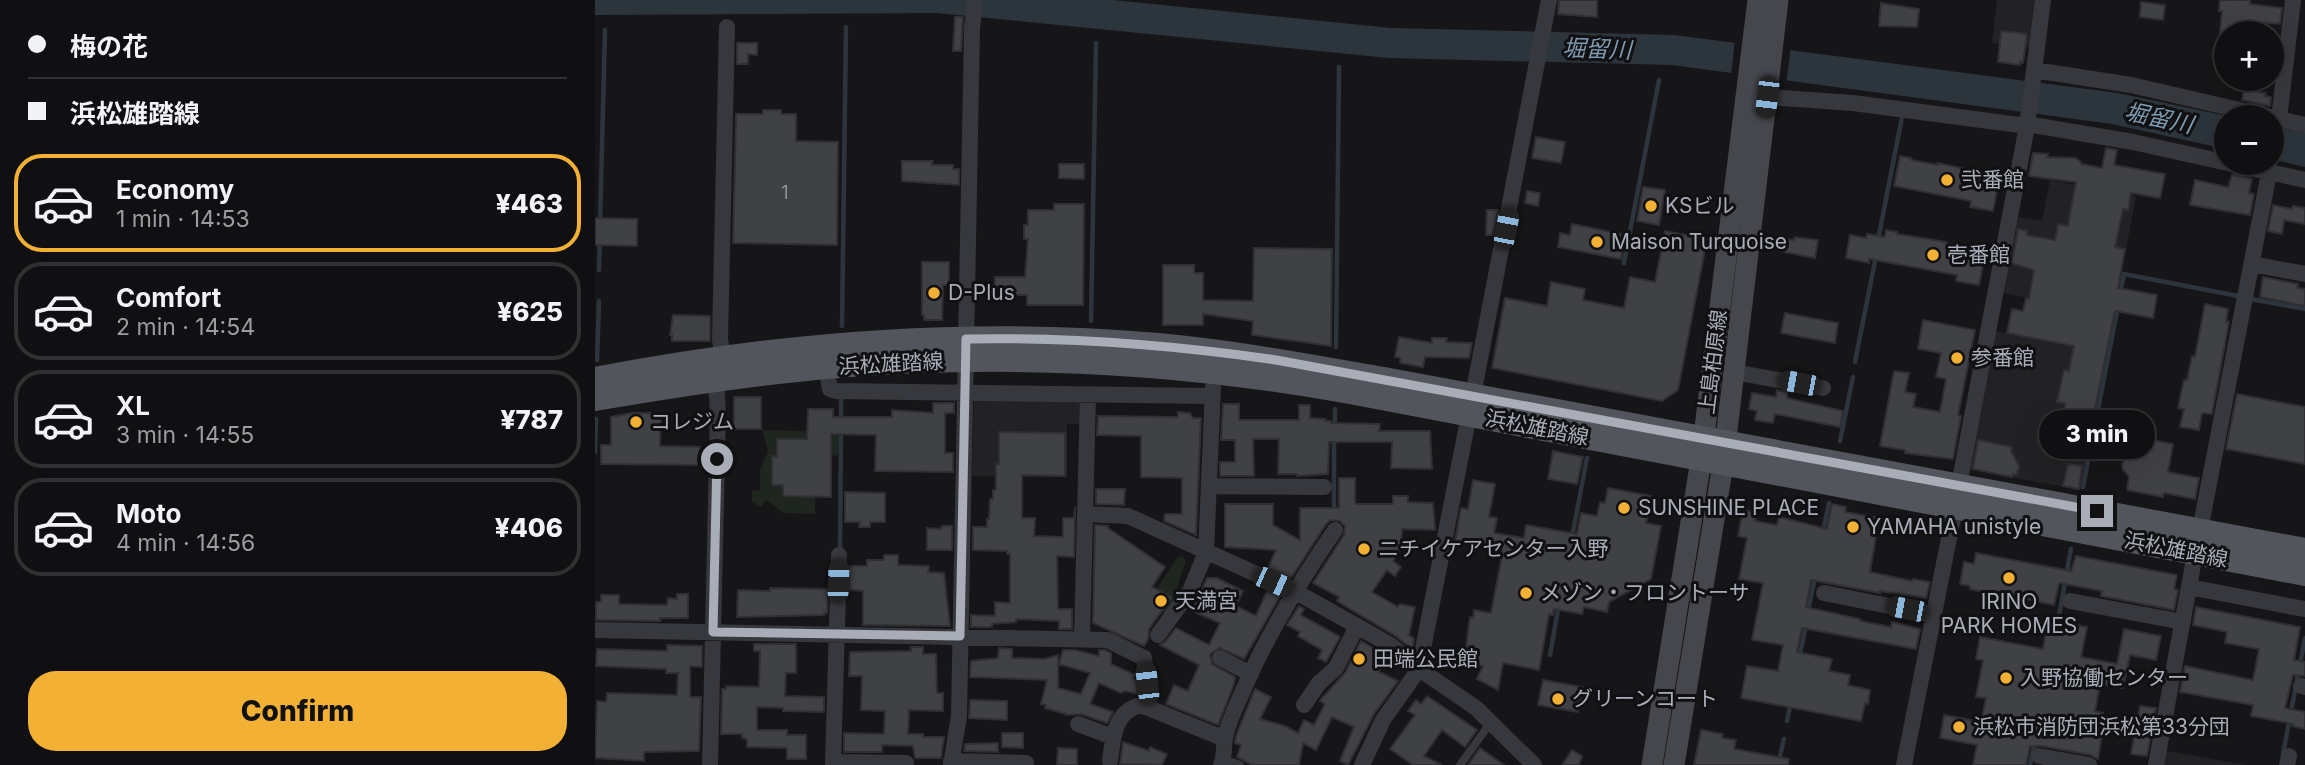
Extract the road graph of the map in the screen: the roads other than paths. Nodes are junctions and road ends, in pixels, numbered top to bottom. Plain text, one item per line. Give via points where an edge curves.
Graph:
1 (975, 0) edge
2 (1549, 0) edge
3 (1758, 0) edge
4 (1778, 0) edge
5 (2043, 0) edge
6 (2293, 0) edge
7 (727, 27) dead end
8 (1764, 36) junction
9 (2034, 72) junction
10 (1761, 90) junction
11 (2218, 105) edge
12 (2281, 105) edge
13 (2284, 120) edge
14 (2027, 123) junction
15 (2305, 125) edge
16 (2214, 160) edge
17 (2269, 175) edge
18 (2279, 175) edge
19 (2305, 180) edge
20 (2252, 264) junction
21 (2305, 274) edge
22 (966, 350) junction
23 (723, 357) junction
24 (826, 367) junction
25 (1734, 372) junction
26 (595, 379) edge
27 (716, 381) junction
28 (1214, 384) junction
29 (1823, 388) dead end
30 (965, 392) junction
31 (1089, 394) junction
32 (595, 399) edge
33 (1471, 405) junction
34 (1714, 451) junction
35 (1209, 486) junction
36 (1324, 487) dead end
37 (1957, 496) junction
38 (1085, 514) junction
39 (1335, 530) dead end
40 (2198, 542) junction
41 (2305, 550) edge
42 (1206, 552) junction
43 (839, 555) dead end
44 (2305, 574) edge
45 (2189, 587) junction
46 (1296, 592) junction
47 (1824, 593) dead end
48 (2070, 601) dead end
49 (2305, 609) edge
50 (1934, 615) junction
51 (2183, 622) junction
52 (1357, 626) junction
53 (595, 630) edge
54 (713, 632) junction
55 (837, 634) junction
56 (1158, 635) dead end
57 (960, 636) junction
58 (1082, 639) junction
59 (1220, 658) dead end
60 (1419, 669) junction
61 (1251, 674) junction
62 (1304, 705) dead end
63 (1150, 708) junction
64 (1491, 722) junction
65 (1078, 724) dead end
66 (1113, 737) junction
67 (1225, 739) junction
68 (2039, 756) dead end
69 (1110, 761) dead end
70 (1222, 762) edge
71 (833, 763) edge
72 (906, 763) edge
73 (951, 763) edge
74 (1026, 763) dead end
75 (710, 765) edge
76 (1240, 765) edge
77 (1362, 765) edge
78 (1460, 765) edge
79 (1534, 765) edge
80 (1652, 765) edge
81 (1674, 765) edge
82 (1904, 765) edge
83 (2089, 765) edge
84 (2156, 765) edge

1 - 22 street
2 - 33 street
3 - 8 street, 上島柏原線
4 - 8 street, 上島柏原線
5 - 9 street
6 - 12 street
7 - 23 street
8 - 10 street, 上島柏原線
9 - 11 street via 2131,85
9 - 14 street
10 - 14 street
10 - 25 street, 上島柏原線
10 - 34 street, 上島柏原線
13 - 15 street
14 - 16 street
14 - 37 street
17 - 20 street
18 - 19 street
20 - 21 street
20 - 40 street
22 - 23 main road, 浜松雄踏線 via 843,343
22 - 24 main road, 浜松雄踏線
22 - 28 main road, 浜松雄踏線 via 1085,362
22 - 30 street
22 - 33 main road, 浜松雄踏線 via 1081,340 1187,348 1276,360
23 - 26 main road, 浜松雄踏線
24 - 27 main road, 浜松雄踏線
24 - 30 street via 827,383 836,391
25 - 29 street
25 - 34 street, 上島柏原線
27 - 32 main road, 浜松雄踏線
27 - 54 street
28 - 31 street
28 - 33 main road, 浜松雄踏線 via 1322,387
28 - 35 street
30 - 31 street
30 - 57 street
31 - 38 street
33 - 34 main road, 浜松雄踏線
33 - 60 street
34 - 37 main road, 浜松雄踏線
34 - 80 street, 上島柏原線
34 - 81 street, 上島柏原線
35 - 36 street
35 - 42 street
37 - 40 main road, 浜松雄踏線
37 - 50 street
38 - 42 street via 1128,516
38 - 58 street
39 - 46 street
40 - 41 main road, 浜松雄踏線
40 - 44 main road, 浜松雄踏線
40 - 45 street
42 - 46 street
42 - 56 street via 1190,591
43 - 55 street
45 - 49 street
45 - 51 street
46 - 52 street
46 - 61 street
47 - 50 street
48 - 51 street
50 - 82 street
51 - 84 street
52 - 60 street via 1392,646
52 - 62 street via 1336,668
53 - 54 street
54 - 55 street
54 - 75 street
55 - 57 street
55 - 71 street
57 - 58 street
57 - 73 street via 959,716
58 - 63 street via 1108,640 1144,658
59 - 61 street
60 - 64 street
60 - 77 street via 1383,720
61 - 67 street
63 - 66 street via 1141,705 1123,713
63 - 67 street
64 - 78 lane
64 - 79 street
65 - 66 street
66 - 69 street
67 - 70 street
68 - 83 street
70 - 76 lane
71 - 72 street
73 - 74 street

